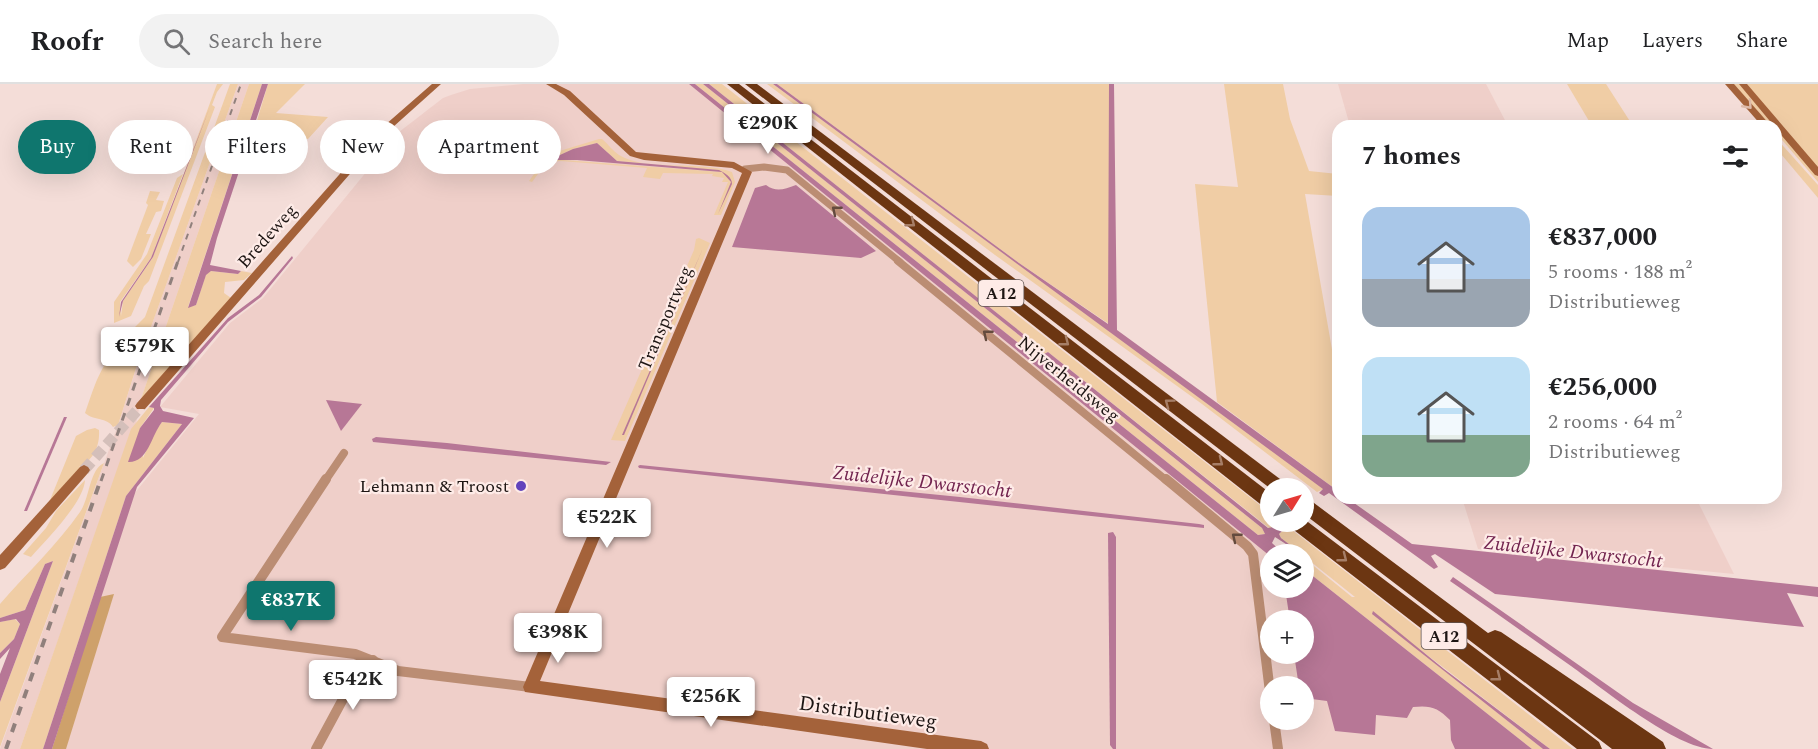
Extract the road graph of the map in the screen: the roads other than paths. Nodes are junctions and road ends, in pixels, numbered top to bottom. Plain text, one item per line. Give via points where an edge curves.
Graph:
1 (437, 84) edge
2 (445, 84) edge
3 (550, 84) edge
4 (732, 84) edge
5 (750, 84) edge
6 (1729, 84) edge
7 (1743, 84) edge
8 (426, 95) junction
9 (1762, 120) edge
10 (1774, 120) edge
11 (1782, 130) edge
12 (1782, 142) edge
13 (745, 169) junction
14 (1818, 172) edge
15 (1818, 184) edge
16 (141, 406) tunnel mouth
17 (344, 453) dead end
18 (84, 470) tunnel mouth
19 (1268, 478) edge
20 (1260, 494) edge
21 (1314, 513) edge
22 (1334, 528) junction
23 (1309, 532) edge
24 (0, 564) edge
25 (373, 660) junction
26 (1268, 676) edge
27 (530, 687) junction
28 (1275, 730) edge
29 (937, 746) edge
30 (316, 749) edge
31 (981, 749) edge
32 (1278, 749) edge
33 (1592, 749) edge
34 (1628, 749) edge
35 (1656, 749) edge

1 - 8 street, Bredeweg
2 - 8 street, Bredeweg
3 - 13 street via 567,93 633,154
4 -> 20 highway, A12
19 -> 5 highway, A12
6 -> 9 street
7 - 10 street
8 - 16 street, Bredeweg via 380,134
11 - 14 street
12 - 15 street
26 -> 13 street, Nijverheidsweg via 1253,554 1247,546 787,170 764,166
13 - 27 street, Transportweg via 746,175
17 - 25 street, Distributieweg via 222,637 355,654
18 - 24 street
21 - 22 highway, A12
22 - 34 highway, A12
22 - 35 highway, A12
23 -> 33 highway, A12
25 - 27 street, Distributieweg via 398,671
25 - 30 street via 350,686
27 - 29 street, Distributieweg
28 - 32 street
29 - 31 street, Distributieweg

